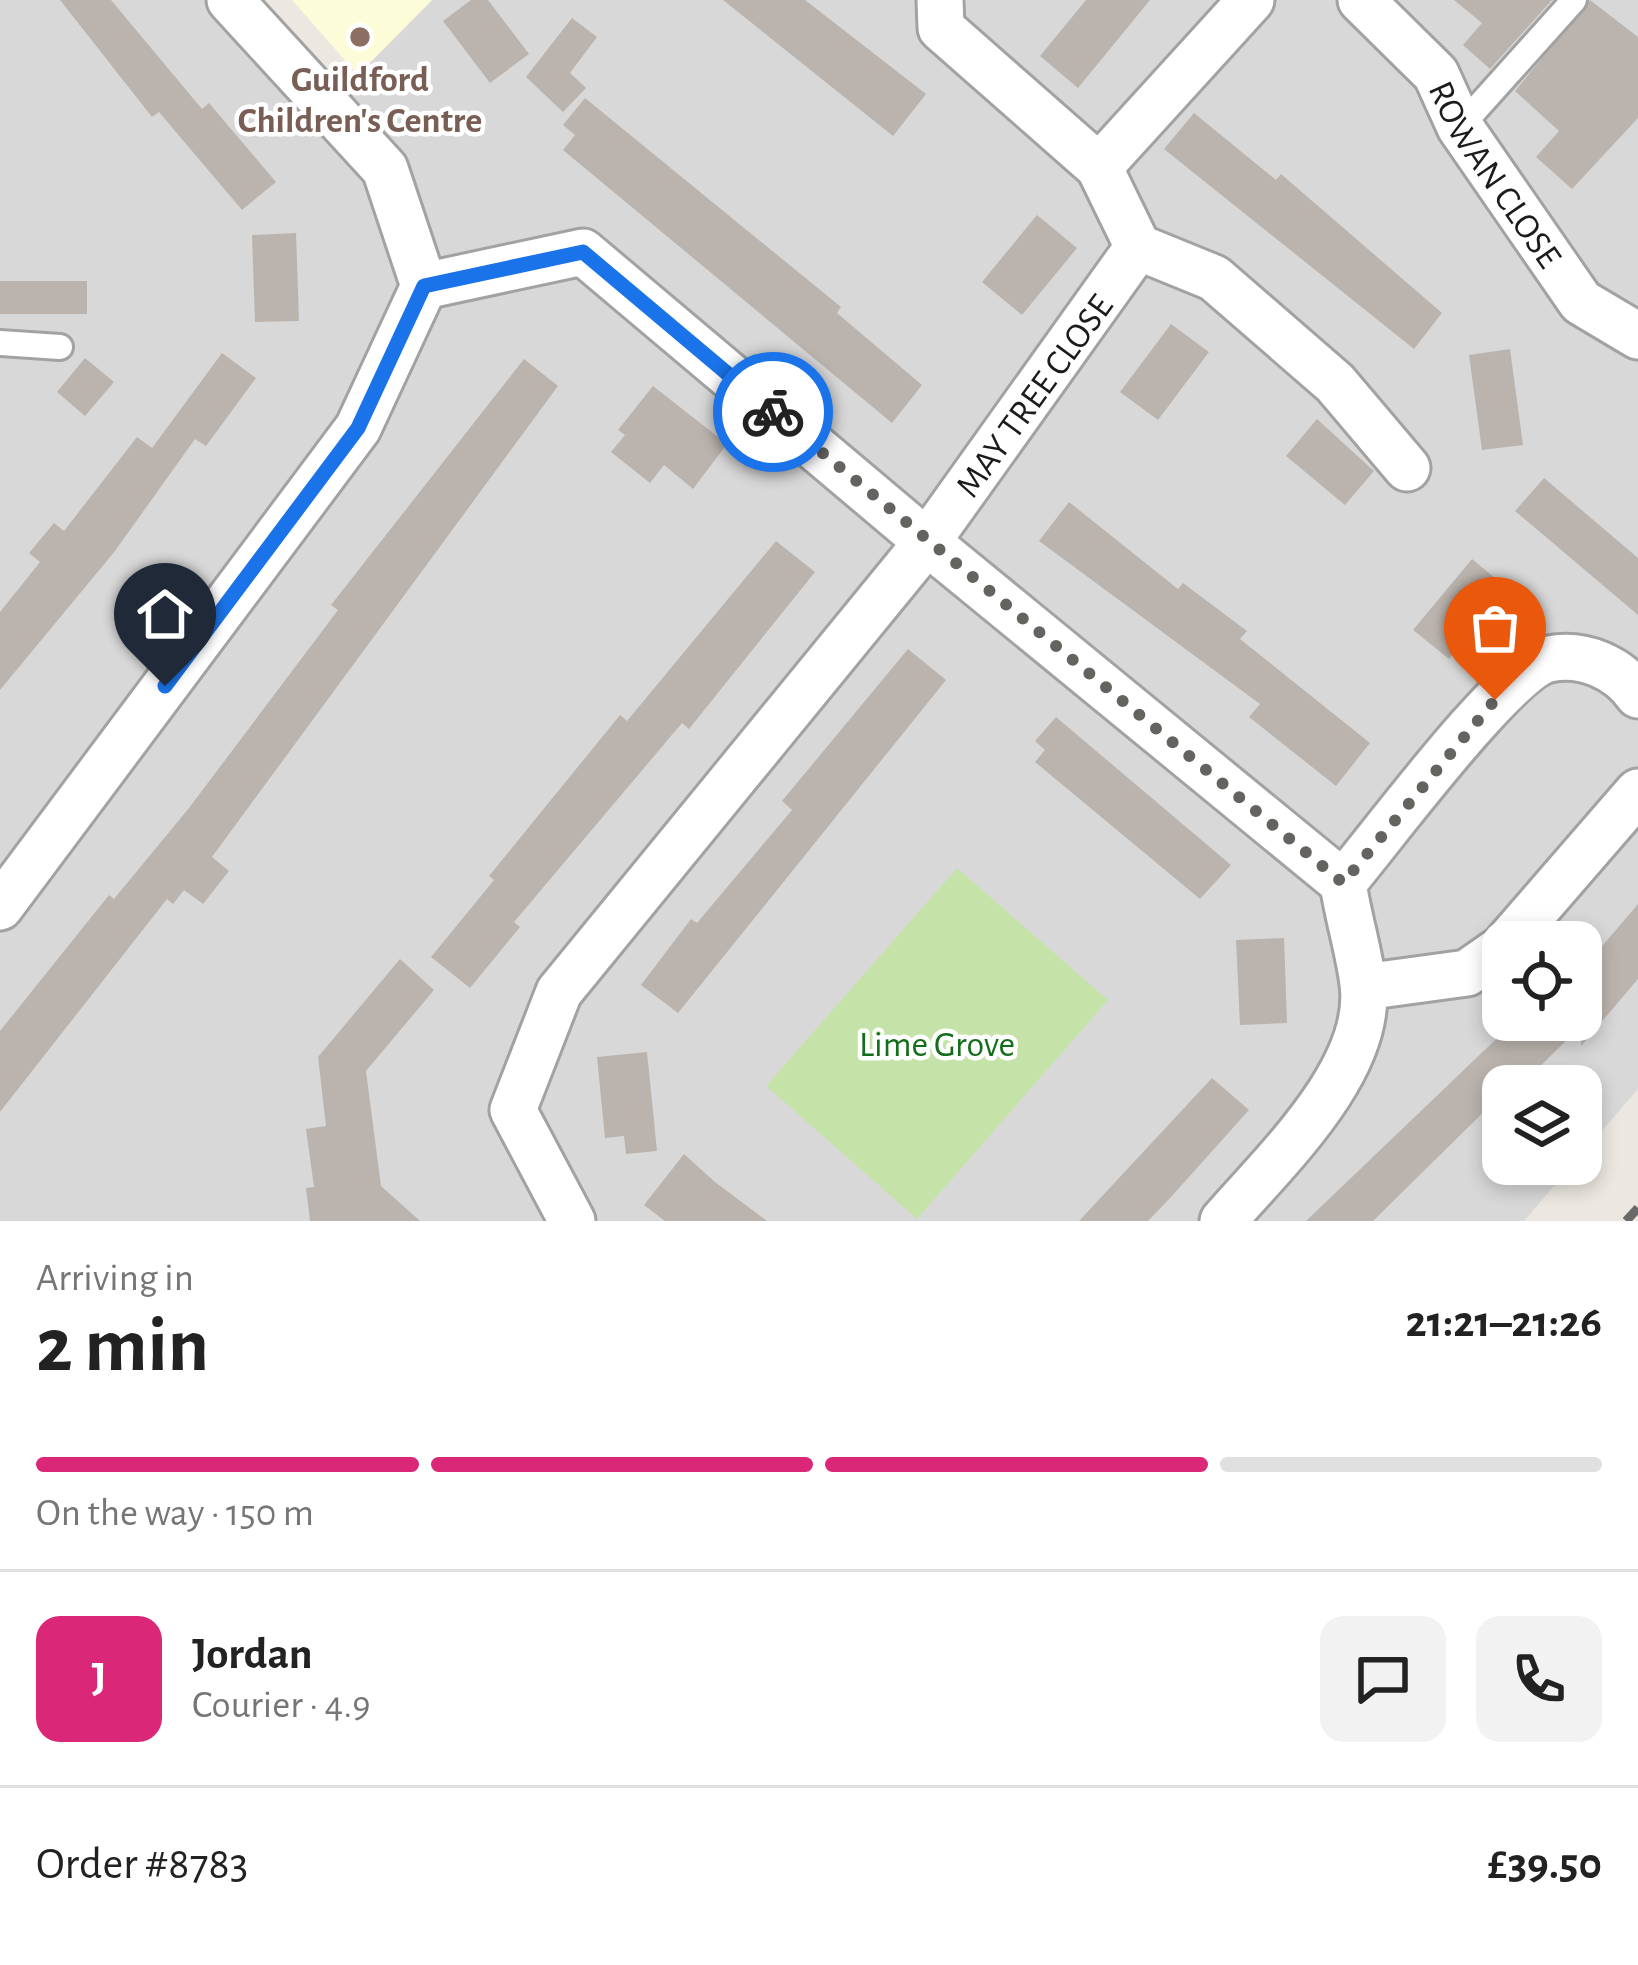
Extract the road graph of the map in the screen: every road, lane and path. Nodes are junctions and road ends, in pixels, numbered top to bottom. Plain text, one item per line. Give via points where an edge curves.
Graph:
1 (230, 0) edge
2 (940, 0) edge
3 (1251, 0) edge
4 (1361, 0) edge
5 (1574, 0) edge
6 (1460, 127) junction
7 (1100, 167) junction
8 (1138, 247) junction
9 (424, 286) junction
10 (1638, 336) edge
11 (0, 343) edge
12 (60, 347) dead end
13 (1407, 468) dead end
14 (927, 542) junction
15 (1638, 695) edge
16 (1638, 792) edge
17 (1343, 883) junction
18 (0, 907) edge
19 (1527, 921) edge
20 (1482, 962) edge
21 (1364, 987) junction
22 (572, 1221) edge
23 (1223, 1221) edge

1 - 9 street via 385,169
2 - 7 street via 941,28
3 - 7 street
4 - 6 street, ROWAN CLOSE via 1436,74
5 - 6 lane
6 - 10 street, ROWAN CLOSE via 1581,302
7 - 8 street
8 - 13 street via 1214,278 1335,382
8 - 14 street, MAY TREE CLOSE
9 - 14 street via 583,252
9 - 18 street via 358,428
11 - 12 lane
14 - 17 street
14 - 22 street via 559,992 513,1110
15 - 17 street via 1624,675 1587,659 1546,659 1495,700
16 - 19 street
17 - 21 street
20 - 21 street via 1467,973
21 - 23 street via 1358,1039 1339,1079

